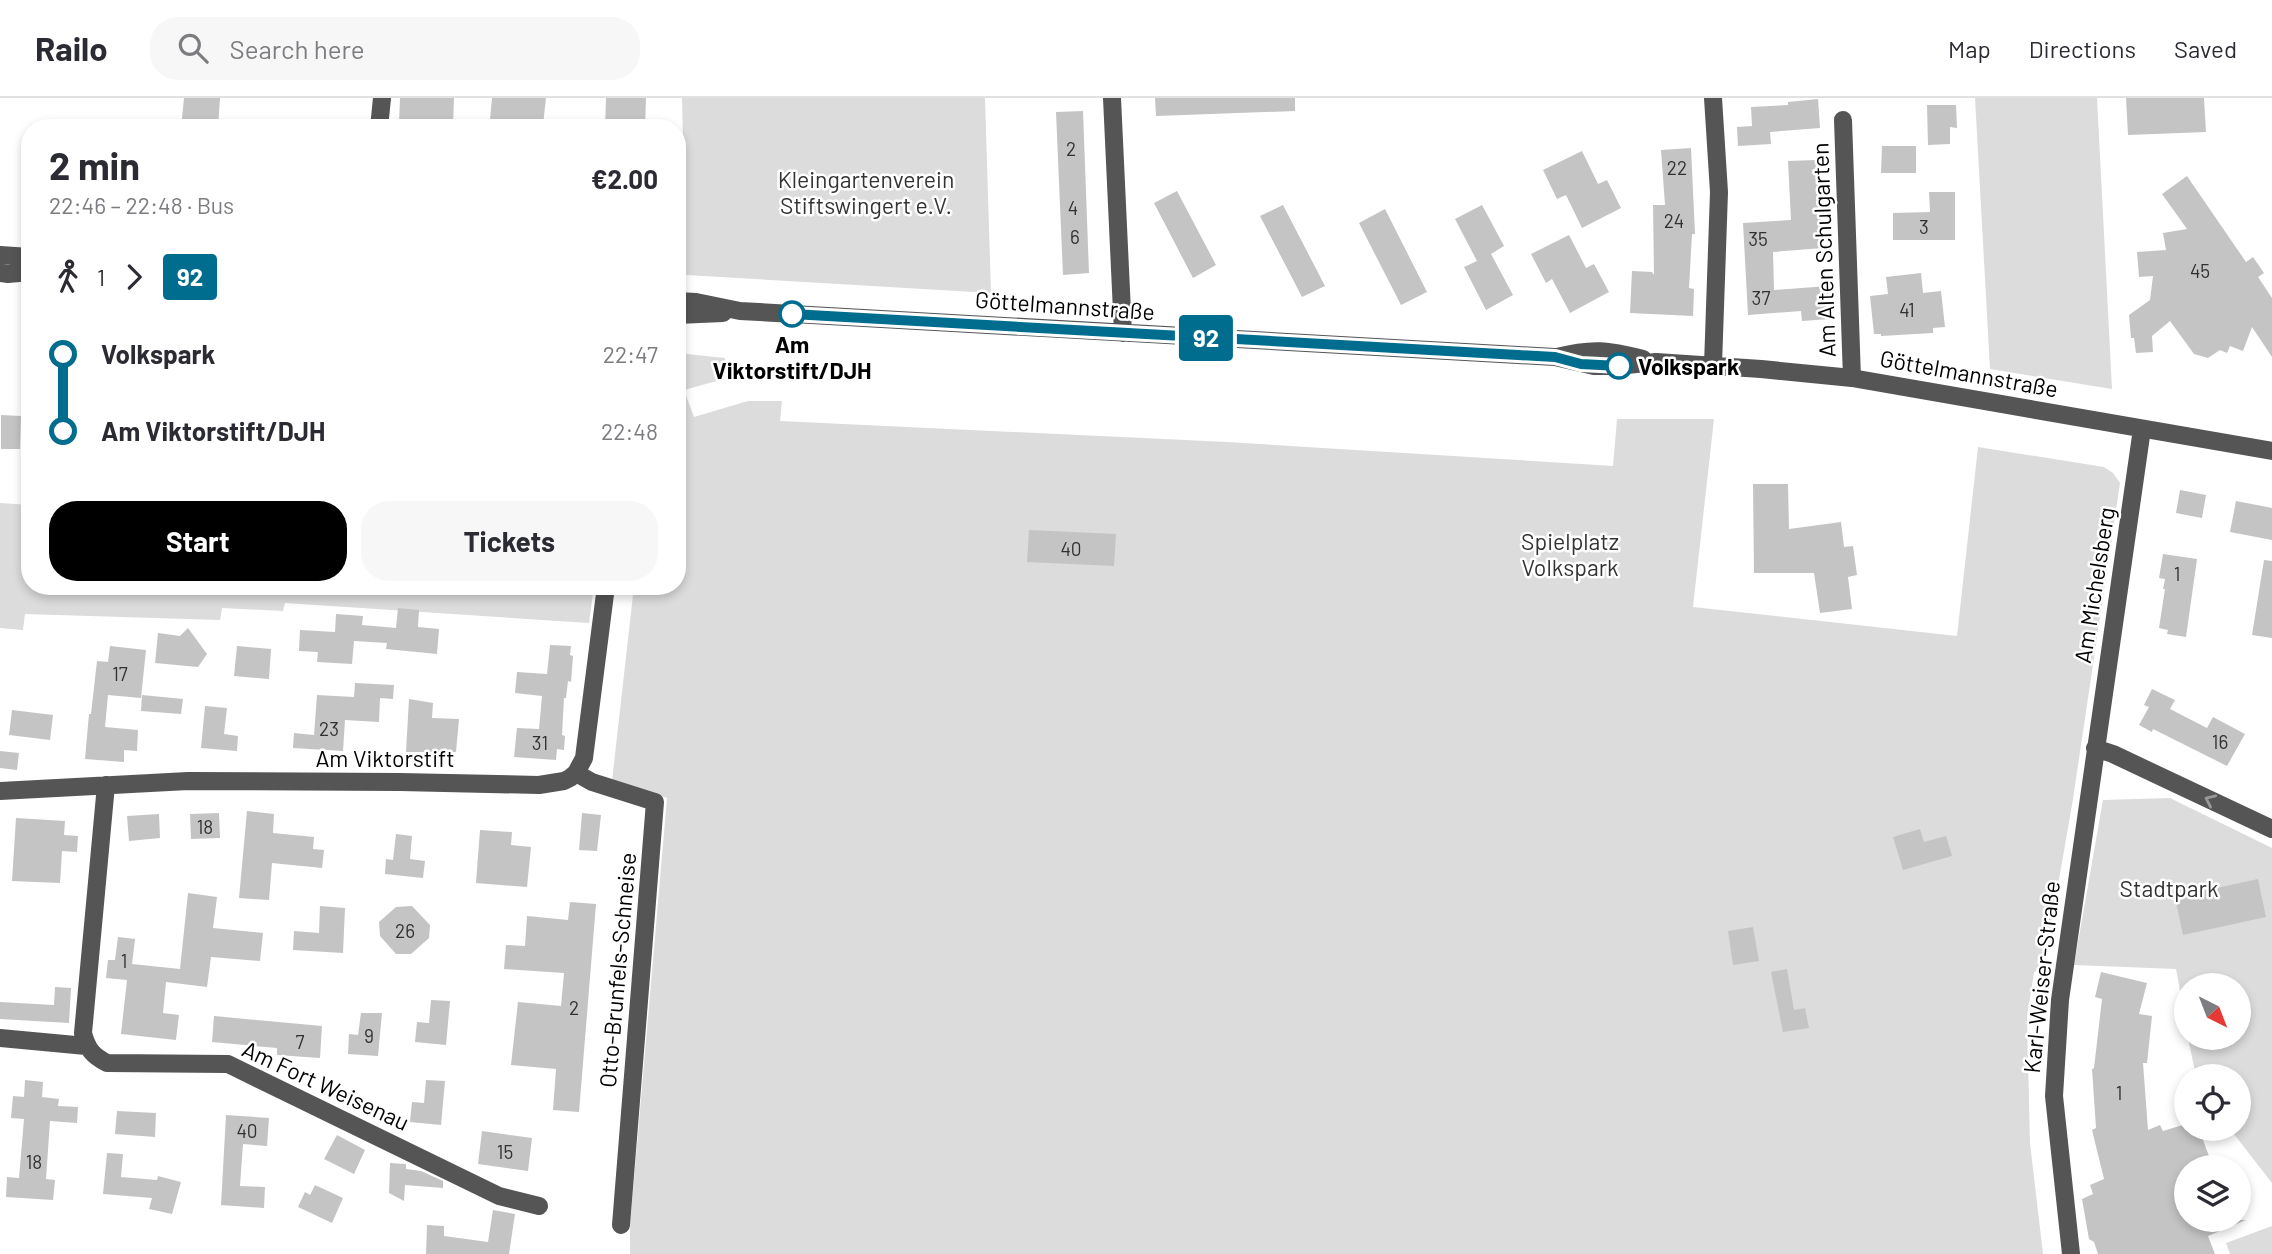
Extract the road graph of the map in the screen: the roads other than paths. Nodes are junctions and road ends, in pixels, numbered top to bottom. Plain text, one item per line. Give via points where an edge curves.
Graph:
1 (382, 98) edge
2 (1112, 98) edge
3 (1713, 98) edge
4 (380, 119) edge
5 (1843, 120) dead end
6 (0, 255) edge
7 (21, 256) edge
8 (0, 272) edge
9 (21, 273) edge
10 (686, 302) edge
11 (740, 311) junction
12 (686, 315) edge
13 (1123, 333) junction
14 (1713, 365) junction
15 (1852, 378) junction
16 (2142, 429) junction
17 (2272, 451) edge
18 (605, 595) edge
19 (2095, 748) junction
20 (576, 773) junction
21 (106, 785) junction
22 (0, 791) edge
23 (2272, 829) edge
24 (0, 1038) edge
25 (86, 1046) junction
26 (539, 1206) dead end
27 (621, 1226) dead end
28 (2071, 1254) edge

1 - 4 street
2 - 13 street
3 - 14 street via 1720,192
5 - 15 street, Am Alten Schulgarten
6 - 7 street
8 - 9 street
10 - 11 street, Göttelmannstraße
11 - 12 street, Göttelmannstraße
11 - 13 street, Göttelmannstraße
13 - 14 street, Göttelmannstraße via 1555,357 1594,366
14 - 15 street, Göttelmannstraße
15 - 16 street, Göttelmannstraße
16 - 17 street, Göttelmannstraße
16 - 19 street, Am Michelsberg
18 - 20 street via 584,758
23 -> 19 street
19 - 28 street, Karl-Weiser-Straße via 2055,1063 2056,1128
20 - 21 street, Am Viktorstift via 564,781 539,785 188,781
20 - 27 street, Otto-Brunfels-Schneise via 654,802
21 - 22 street, Am Viktorstift
21 - 25 street via 83,1033
24 - 25 street, Am Fort Weisenau
25 - 26 street, Am Fort Weisenau via 107,1063 228,1064 499,1196

